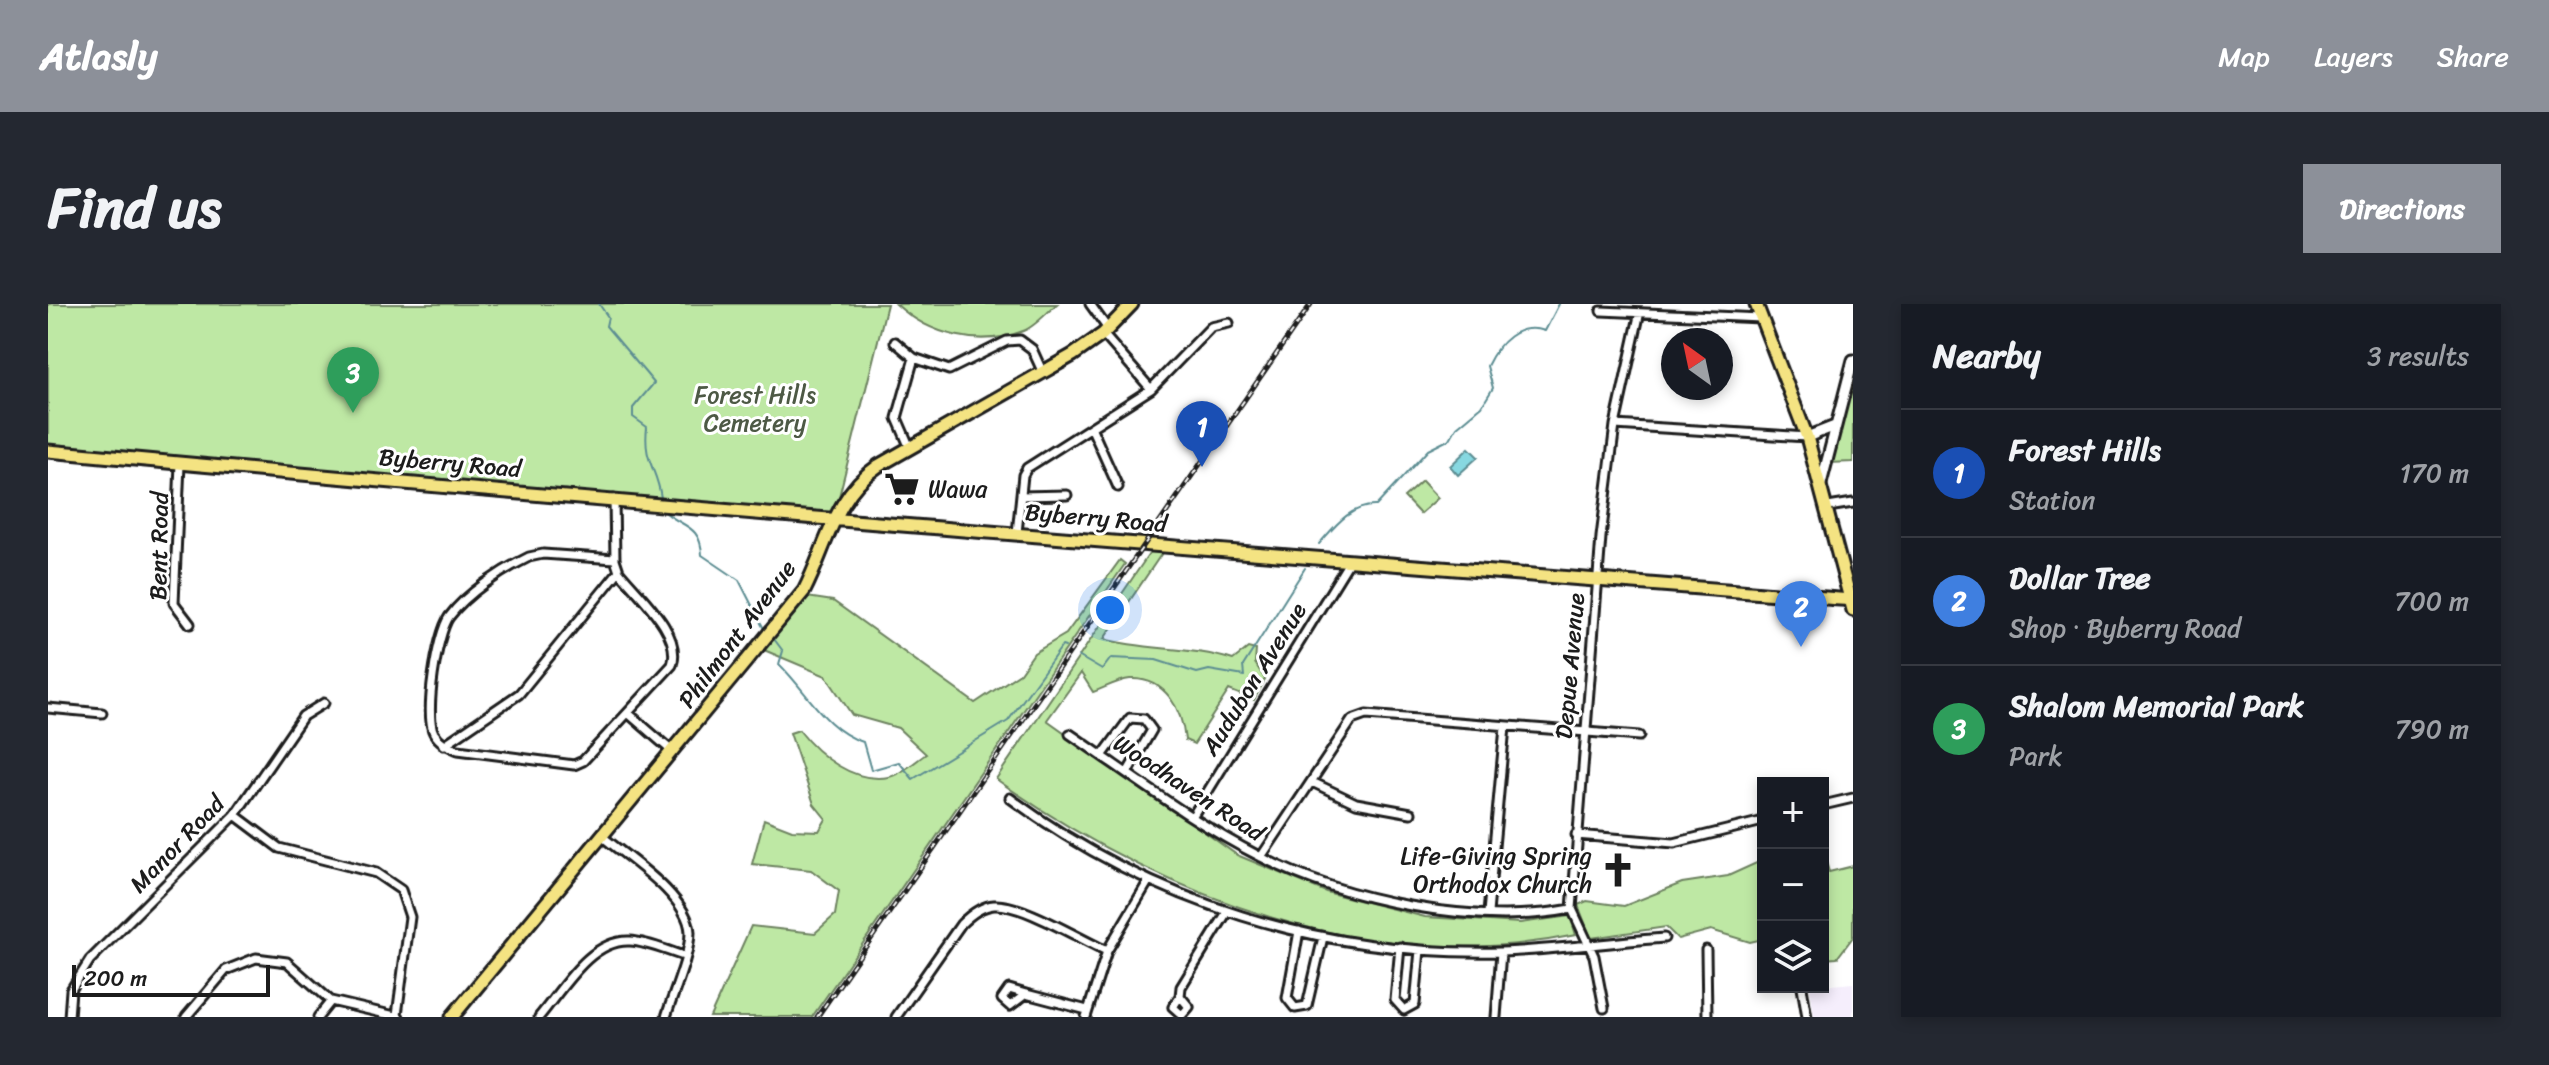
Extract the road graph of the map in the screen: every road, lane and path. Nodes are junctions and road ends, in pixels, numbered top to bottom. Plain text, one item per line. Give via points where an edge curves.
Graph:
1 (1090, 304) edge
2 (1132, 304) edge
3 (1756, 304) edge
4 (1601, 311) dead end
5 (1639, 316) junction
6 (1761, 318) junction
7 (1229, 323) dead end
8 (1106, 332) junction
9 (895, 342) dead end
10 (914, 358) junction
11 (1853, 360) edge
12 (1043, 374) junction
13 (1151, 389) junction
14 (1615, 425) junction
15 (1835, 426) junction
16 (1092, 429) junction
17 (1807, 437) junction
18 (910, 448) junction
19 (48, 451) edge
20 (180, 464) junction
21 (1821, 484) junction
22 (1118, 487) dead end
23 (1067, 495) dead end
24 (1021, 496) junction
25 (614, 499) junction
26 (1853, 503) edge
27 (1828, 507) junction
28 (833, 521) junction
29 (1017, 533) junction
30 (615, 559) junction
31 (1349, 562) junction
32 (619, 571) junction
33 (1597, 581) junction
34 (1852, 603) edge
35 (190, 624) dead end
36 (324, 703) dead end
37 (48, 708) edge
38 (102, 713) dead end
39 (628, 713) junction
40 (1505, 727) junction
41 (1585, 733) junction
42 (1070, 734) dead end
43 (1639, 736) dead end
44 (444, 745) junction
45 (673, 752) junction
46 (1102, 756) junction
47 (1127, 773) junction
48 (1312, 782) junction
49 (1010, 798) dead end
50 (1853, 798) edge
51 (1829, 804) edge
52 (1411, 813) dead end
53 (235, 815) junction
54 (1192, 817) junction
55 (1757, 822) edge
56 (1576, 835) junction
57 (603, 837) junction
58 (1261, 857) junction
59 (1148, 882) junction
60 (1572, 909) junction
61 (1227, 912) junction
62 (1488, 913) junction
63 (1299, 931) junction
64 (1323, 937) junction
65 (1664, 938) dead end
66 (1589, 943) junction
67 (1400, 947) junction
68 (1420, 950) junction
69 (1706, 950) dead end
70 (1107, 951) junction
71 (1501, 952) junction
72 (684, 956) junction
73 (1803, 993) edge
74 (1026, 994) dead end
75 (1180, 996) dead end
76 (331, 1001) junction
77 (1604, 1008) dead end
78 (1086, 1014) edge
79 (398, 1016) edge
80 (898, 1016) edge
81 (69, 1017) edge
82 (186, 1017) edge
83 (318, 1017) edge
84 (452, 1017) edge
85 (539, 1017) edge
86 (666, 1017) edge
87 (1496, 1017) edge
88 (1707, 1017) edge
89 (1807, 1017) edge

1 - 8 street
2 - 8 main road, Philmont Avenue
3 - 6 main road
4 - 5 street
5 - 6 street
5 - 14 street, Depue Avenue
6 - 17 main road
7 - 13 street via 1211,327
8 - 12 main road, Philmont Avenue
8 - 13 street
9 - 10 street
10 - 12 street via 949,370 1007,341 1020,340 1032,349
10 - 18 street via 897,418
11 - 15 street
12 - 18 main road, Philmont Avenue
13 - 16 street
14 - 17 street
14 - 33 street, Depue Avenue
15 - 17 street
15 - 21 street
16 - 22 street
16 - 24 street via 1027,468
17 - 21 main road
18 - 28 main road, Philmont Avenue via 862,478
19 - 20 main road, Byberry Road
20 - 25 main road, Byberry Road
20 - 35 street, Bent Road via 174,603
21 - 27 main road
23 - 24 street
24 - 29 street
25 - 28 main road, Byberry Road
25 - 30 street
26 - 27 street
27 - 34 main road
28 - 29 main road, Byberry Road
28 - 45 main road, Philmont Avenue via 804,591
29 - 31 main road, Byberry Road
30 - 32 street
30 - 44 street via 529,557 455,609 439,636 436,654 431,726
31 - 33 main road, Byberry Road
31 - 54 street, Audubon Avenue
32 - 39 street via 671,637 675,654 672,665
32 - 44 street via 519,694
33 - 34 main road, Byberry Road
33 - 41 street, Depue Avenue
36 - 53 street, Manor Road via 303,716
37 - 38 street
39 - 44 street via 574,765
39 - 45 street
40 - 41 street
40 - 48 street via 1366,715 1352,720 1340,734
40 - 62 street
41 - 43 street
41 - 56 street, Depue Avenue
42 - 46 street, Woodhaven Road
45 - 57 main road, Philmont Avenue
46 - 47 street, Woodhaven Road
46 - 47 street via 1130,718 1144,719 1152,730
47 - 54 street, Woodhaven Road
48 - 52 street via 1356,803
48 - 58 street
49 - 59 street via 1055,831
50 - 51 street
53 - 79 street via 279,848 376,873 401,890 410,917
53 - 81 street, Manor Road via 90,960 71,990
54 - 58 street, Woodhaven Road
55 - 56 street via 1674,843
56 - 60 street, Depue Avenue
57 - 72 street via 682,907 690,935
57 - 84 main road, Philmont Avenue
58 - 62 street, Woodhaven Road via 1368,896
59 - 61 street
59 - 70 street
60 - 62 street, Woodhaven Road
60 - 66 street, Depue Avenue
61 - 63 street
61 - 75 street
63 - 64 street
63 - 64 street via 1287,998 1295,1008 1307,1006
64 - 67 street
65 - 66 street
66 - 71 street
66 - 77 street, Depue Avenue
67 - 68 street
67 - 68 street via 1395,1000 1404,1010 1415,1004
68 - 71 street
69 - 88 street
70 - 78 street
70 - 80 street via 1010,907 992,905 961,924
71 - 87 street
72 - 85 street via 636,941 605,946 592,954
72 - 86 street
73 - 89 street
74 - 78 street
76 - 79 street
76 - 82 street via 287,962 256,958 226,970
76 - 83 street

